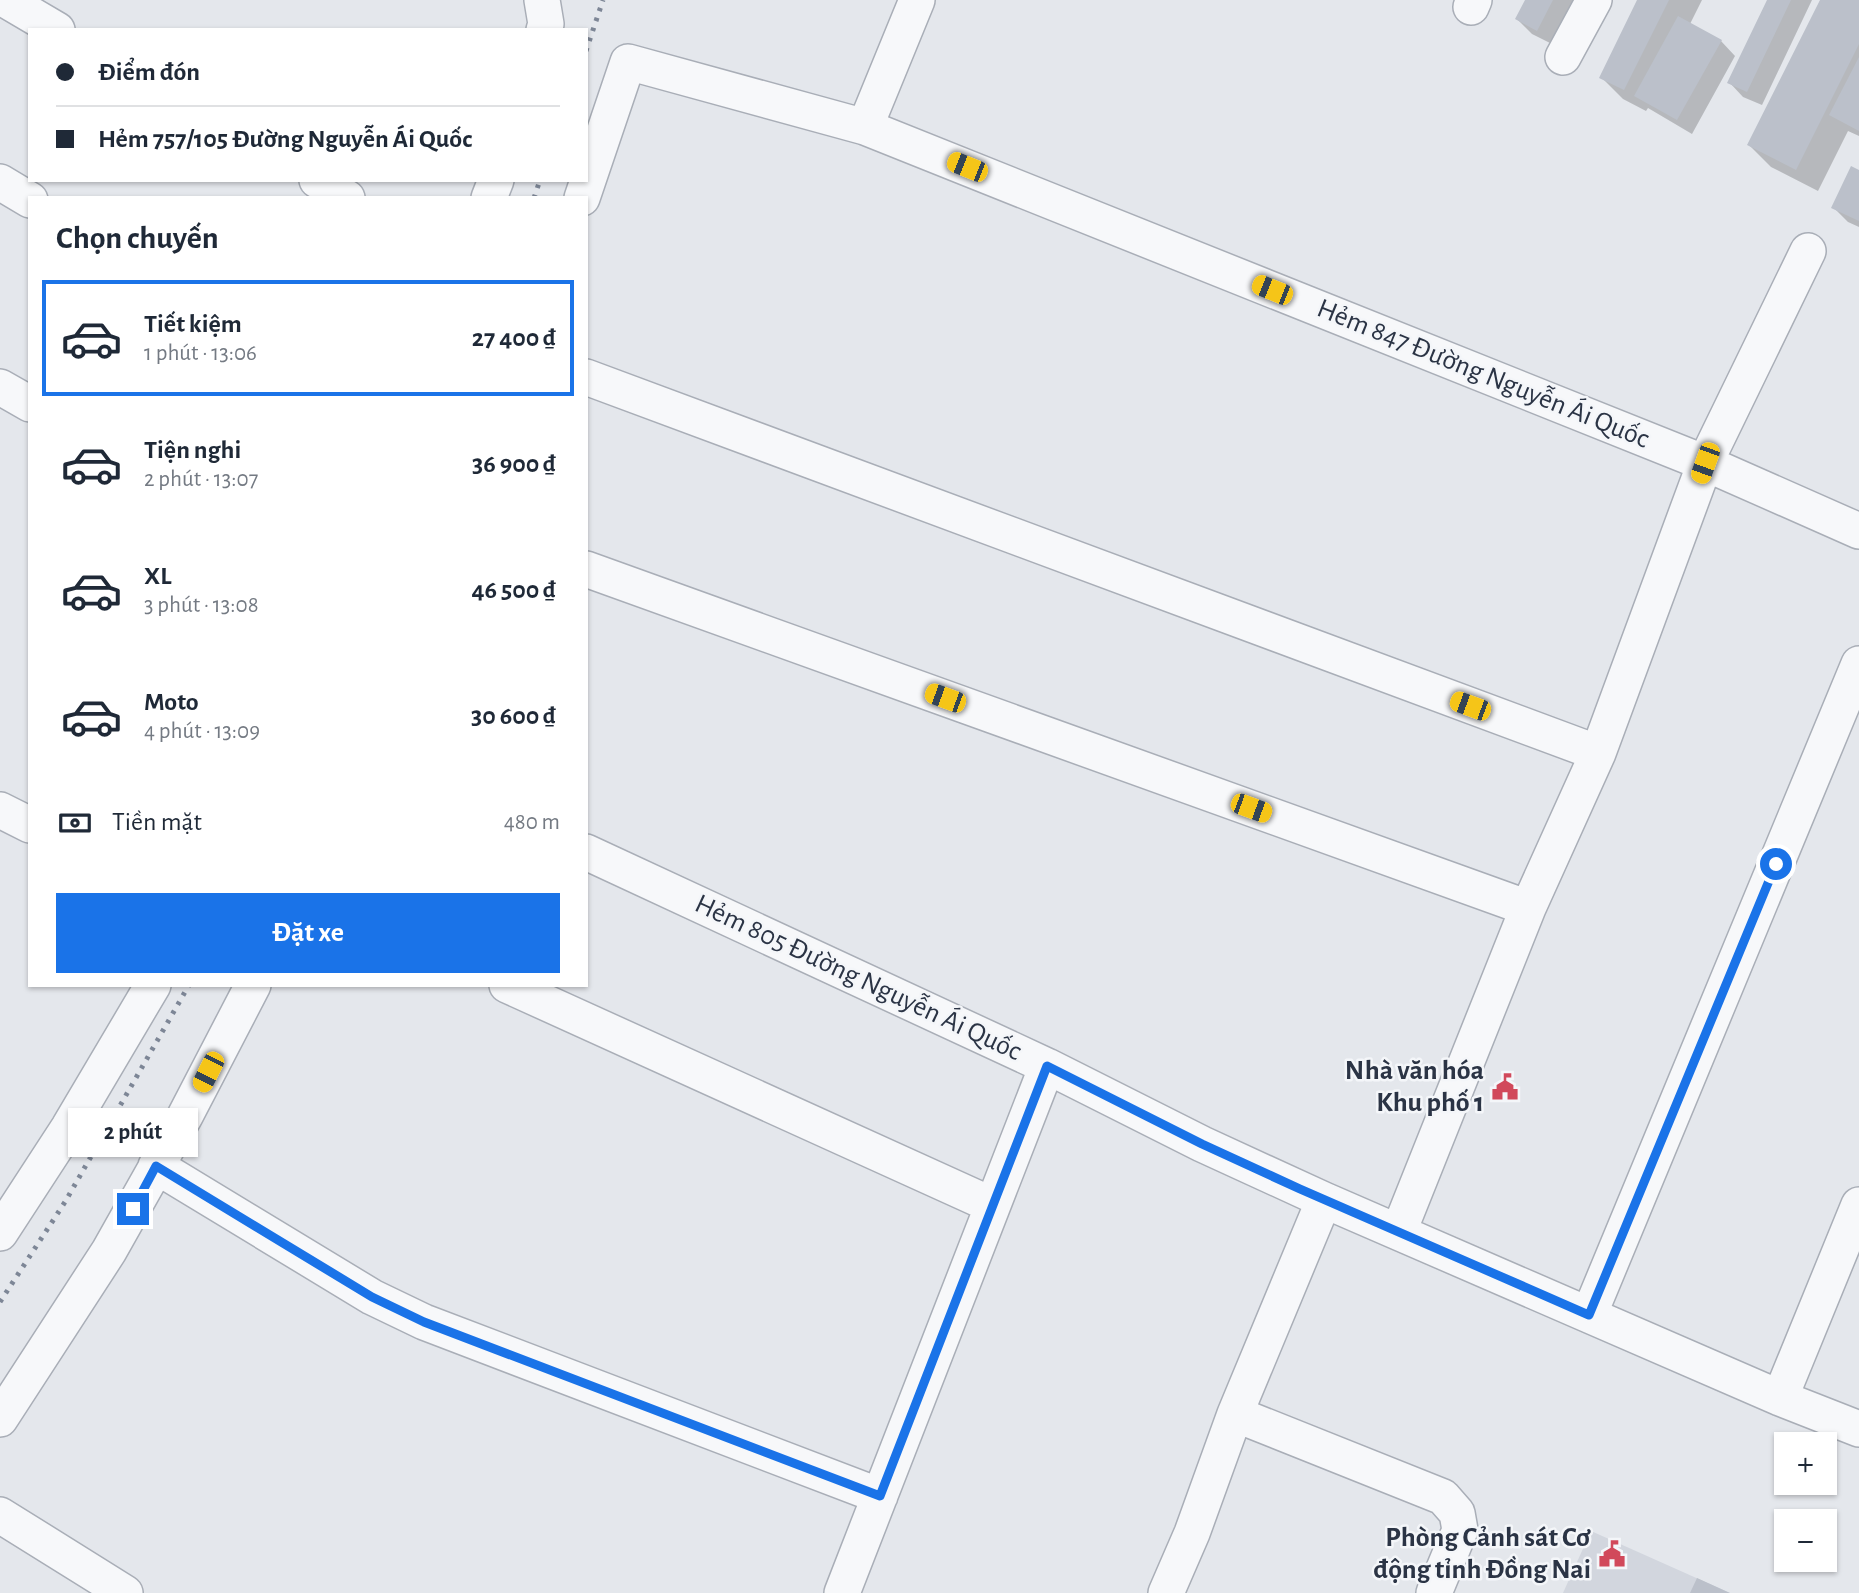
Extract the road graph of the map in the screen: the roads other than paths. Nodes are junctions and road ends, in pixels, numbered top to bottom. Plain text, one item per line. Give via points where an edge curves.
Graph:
1 (6, 0) edge
2 (542, 0) edge
3 (917, 0) edge
4 (1594, 0) edge
5 (54, 28) edge
6 (545, 28) edge
7 (1563, 57) dead end
8 (865, 127) junction
9 (588, 180) edge
10 (0, 182) edge
11 (320, 182) edge
12 (345, 196) edge
13 (28, 199) edge
14 (1808, 251) dead end
15 (588, 378) edge
16 (0, 387) edge
17 (28, 403) edge
18 (1705, 463) junction
19 (1859, 531) edge
20 (588, 570) edge
21 (1859, 664) edge
22 (1598, 753) junction
23 (0, 810) edge
24 (28, 824) edge
25 (588, 853) edge
26 (1528, 908) junction
27 (152, 987) edge
28 (252, 987) edge
29 (511, 987) edge
30 (1047, 1066) junction
31 (156, 1166) junction
32 (1324, 1200) junction
33 (992, 1205) junction
34 (1859, 1205) edge
35 (1399, 1231) junction
36 (0, 1233) edge
37 (1589, 1315) junction
38 (1780, 1398) junction
39 (1235, 1414) junction
40 (0, 1419) edge
41 (1859, 1429) edge
42 (880, 1496) junction
43 (0, 1515) edge
44 (125, 1593) edge
45 (842, 1593) edge
46 (1166, 1593) edge
47 (1434, 1593) edge

1 - 5 street
2 - 6 street
3 - 8 street
4 - 7 street
8 - 9 street, Hẻm 847 Đường Nguyễn Ái Quốc via 628,62
8 - 18 street, Hẻm 847 Đường Nguyễn Ái Quốc
10 - 13 street
11 - 12 street
14 - 18 street
15 - 22 street
16 - 17 street
18 - 19 street, Hẻm 847 Đường Nguyễn Ái Quốc
18 - 22 street
20 - 26 street
21 - 37 street
22 - 26 street
23 - 24 street
25 - 30 street, Hẻm 805 Đường Nguyễn Ái Quốc
26 - 35 street
27 - 36 street
28 - 31 street
29 - 33 street
30 - 32 street, Hẻm 805 Đường Nguyễn Ái Quốc
30 - 33 street
31 - 40 street via 109,1251
31 - 42 street via 372,1297 424,1322
32 - 35 street, Hẻm 805 Đường Nguyễn Ái Quốc
32 - 39 street
33 - 42 street
34 - 38 street
35 - 37 street, Hẻm 805 Đường Nguyễn Ái Quốc
37 - 38 street, Hẻm 805 Đường Nguyễn Ái Quốc
38 - 41 street, Hẻm 805 Đường Nguyễn Ái Quốc
39 - 46 street
39 - 47 street via 1443,1497 1458,1513 1460,1530
42 - 45 street
43 - 44 street

